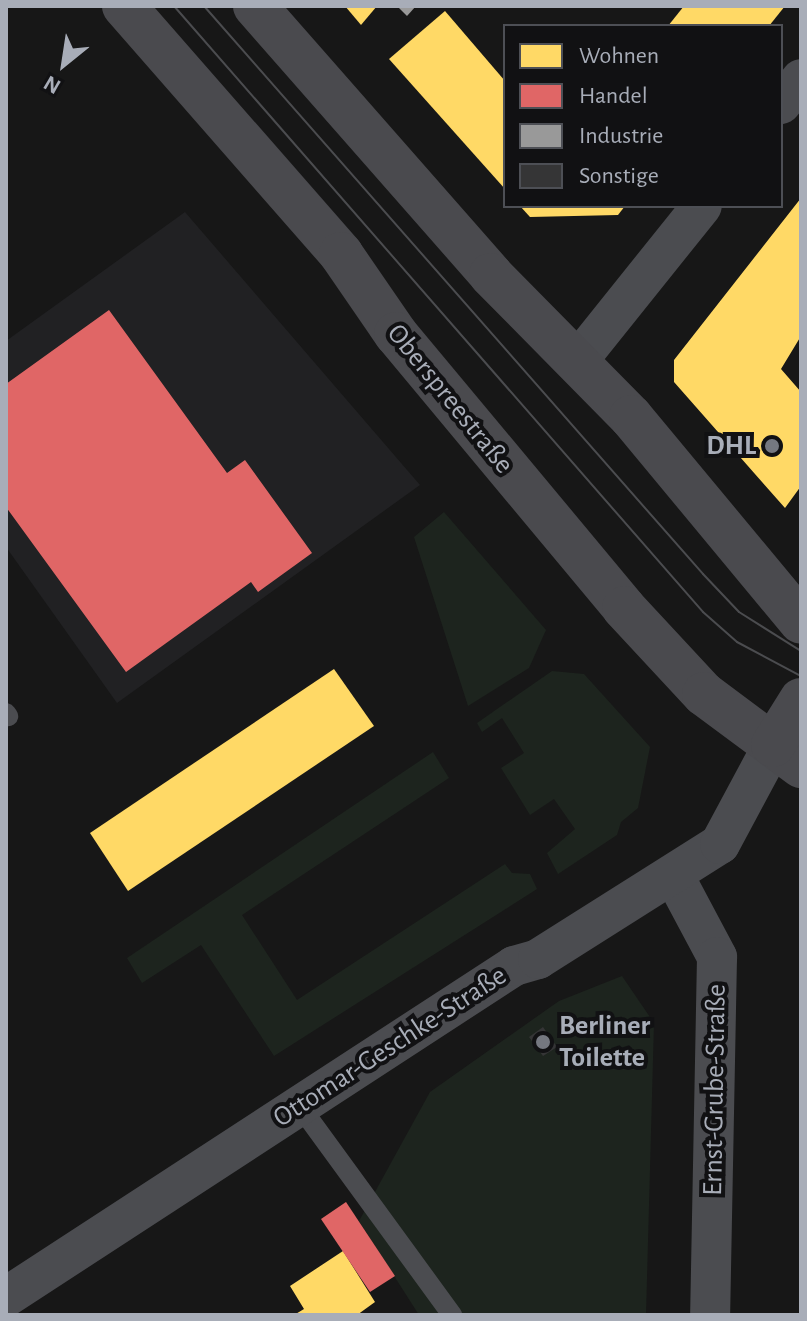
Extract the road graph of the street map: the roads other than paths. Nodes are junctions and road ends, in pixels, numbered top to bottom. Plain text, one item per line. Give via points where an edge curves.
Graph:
1 (124, 6) edge
2 (255, 6) edge
3 (801, 79) edge
4 (783, 102) edge
5 (700, 208) edge
6 (576, 363) junction
7 (801, 622) edge
8 (801, 700) edge
9 (787, 756) edge
10 (674, 876) junction
11 (299, 1105) junction
12 (6, 1297) edge
13 (452, 1315) edge
14 (710, 1315) edge

1 - 9 main road, Oberspreestraße via 341,254 396,334 624,608 704,694
2 - 6 main road via 491,275
3 - 4 street
5 - 6 street
6 - 7 main road via 631,417
8 - 9 main road, Ottomar-Geschke-Straße
9 - 10 street, Ottomar-Geschke-Straße via 720,844
10 - 11 street, Ottomar-Geschke-Straße via 538,959 514,966
10 - 14 street, Ernst-Grube-Straße via 717,957
11 - 12 street, Ottomar-Geschke-Straße
11 - 13 lane

